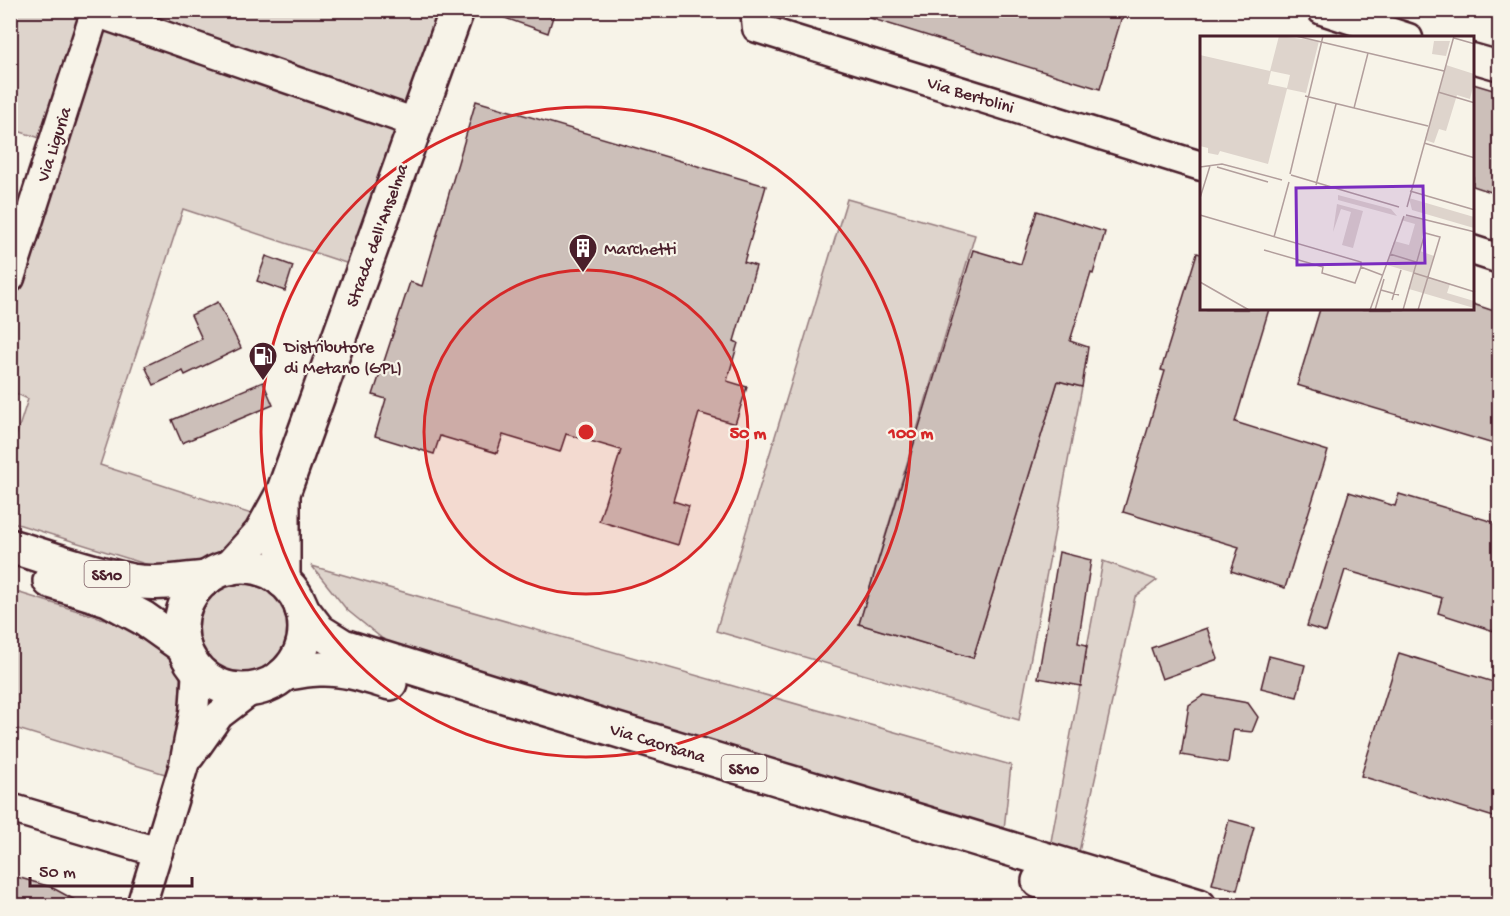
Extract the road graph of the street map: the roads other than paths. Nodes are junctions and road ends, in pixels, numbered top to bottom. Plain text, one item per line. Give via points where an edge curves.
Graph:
1 (457, 10) edge
2 (755, 10) edge
3 (1322, 10) edge
4 (95, 11) edge
5 (1402, 36) edge
6 (1474, 58) edge
7 (1500, 66) edge
8 (417, 123) junction
9 (1200, 166) edge
10 (1474, 250) edge
11 (1500, 259) edge
12 (10, 278) edge
13 (283, 493) junction
14 (10, 546) edge
15 (10, 570) edge
16 (218, 573) junction
17 (283, 581) junction
18 (302, 609) junction
19 (190, 658) junction
20 (286, 673) junction
21 (253, 690) junction
22 (184, 765) junction
23 (10, 808) edge
24 (158, 852) junction
25 (141, 906) edge
26 (1120, 906) edge
27 (1199, 906) edge

1 - 8 main road, Strada dell'Anselma
2 - 9 street, Via Bertolini via 757,28
3 - 5 street
4 - 8 street
4 - 12 street, Via Liguria
6 - 7 street
8 - 13 main road, Strada dell'Anselma
10 - 11 street
13 - 16 main road, Strada dell'Anselma via 261,533
13 - 17 main road, Strada dell'Anselma
14 - 16 main road, SS10 via 134,581 171,582
15 - 19 main road, SS10 via 108,599 143,618
16 - 17 main road, SS10 via 248,566
16 - 19 main road via 193,591 184,609 181,628
17 - 18 main road, SS10
18 - 20 main road, SS10 via 304,643
18 - 27 main road, Via Caorsana / SS10 via 319,631 343,646
19 - 21 main road, SS10 via 213,682 232,689
19 - 22 street via 194,713
20 - 21 main road, SS10
20 - 26 main road, Via Caorsana / SS10 via 320,669 357,672
21 - 22 street via 219,714
22 - 24 street
23 - 24 street
24 - 25 street

